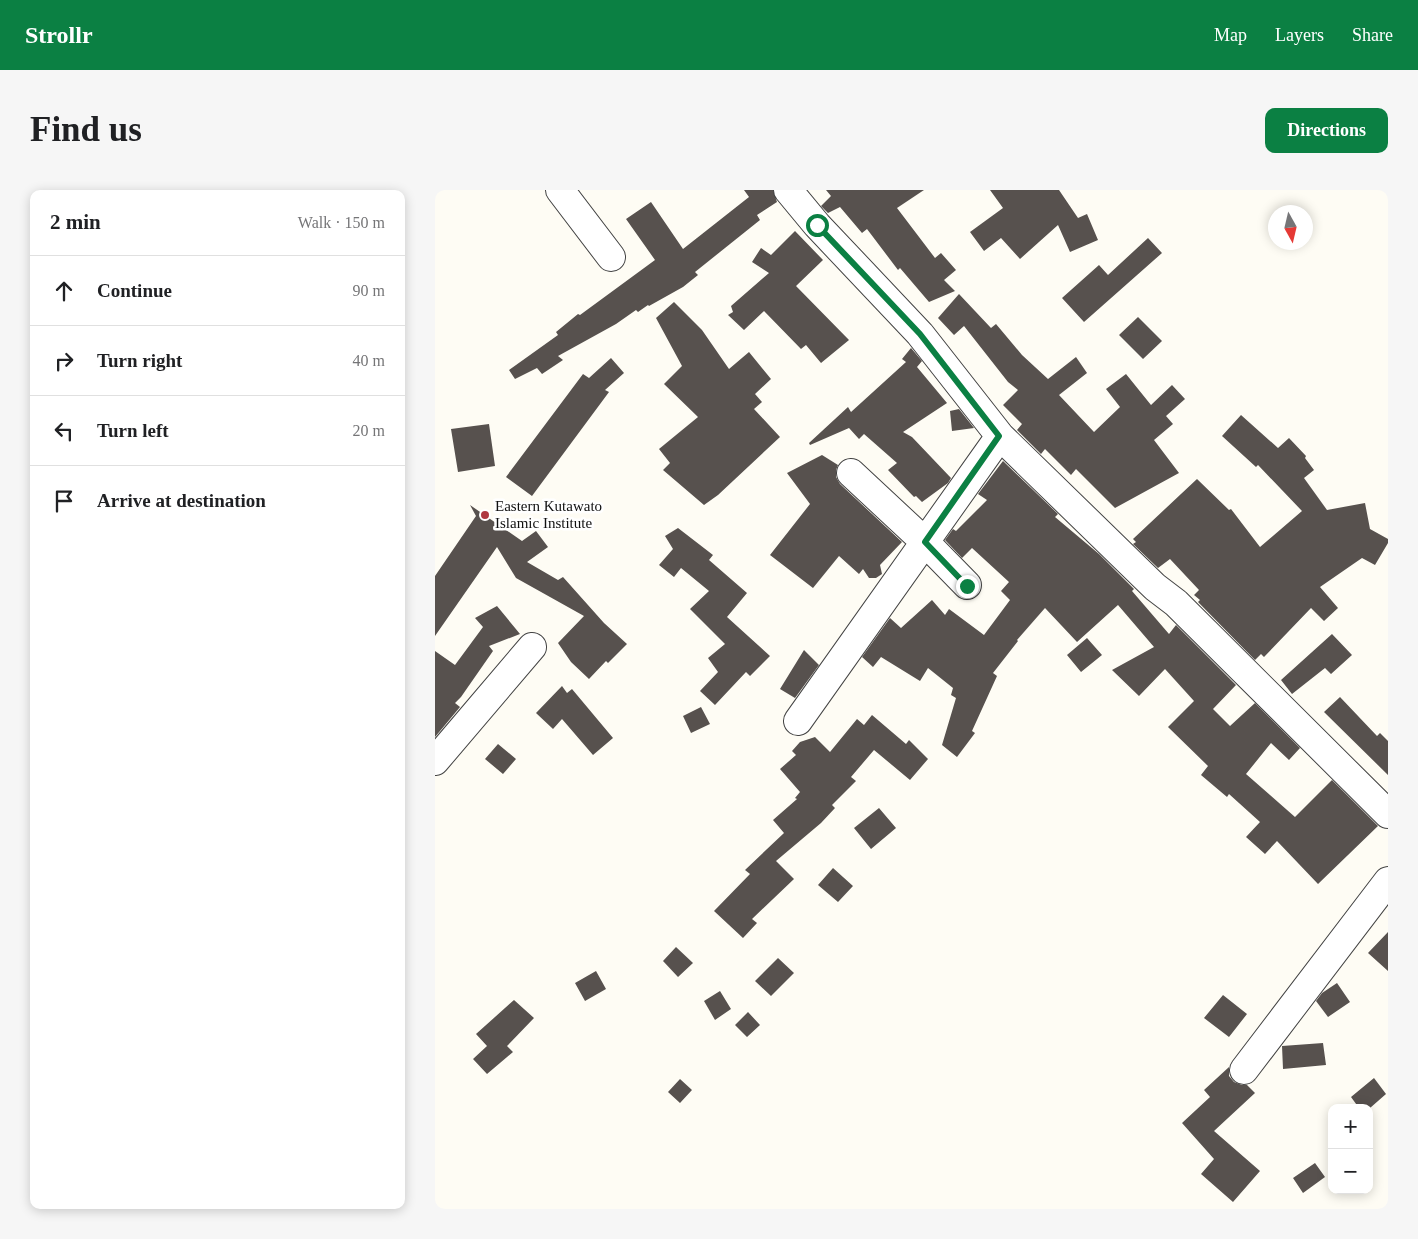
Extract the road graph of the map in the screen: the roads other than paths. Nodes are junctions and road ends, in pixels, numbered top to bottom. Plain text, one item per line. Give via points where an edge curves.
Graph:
1 (560, 190) edge
2 (788, 190) edge
3 (611, 257) dead end
4 (999, 436) junction
5 (851, 473) dead end
6 (925, 542) junction
7 (967, 586) dead end
8 (532, 647) dead end
9 (798, 721) dead end
10 (435, 760) edge
11 (1388, 814) edge
12 (1388, 881) edge
13 (1244, 1070) dead end

1 - 3 street
2 - 4 street via 920,334
4 - 6 street
4 - 11 street via 1175,603
5 - 6 street
6 - 7 street
6 - 9 street
8 - 10 street
12 - 13 street

